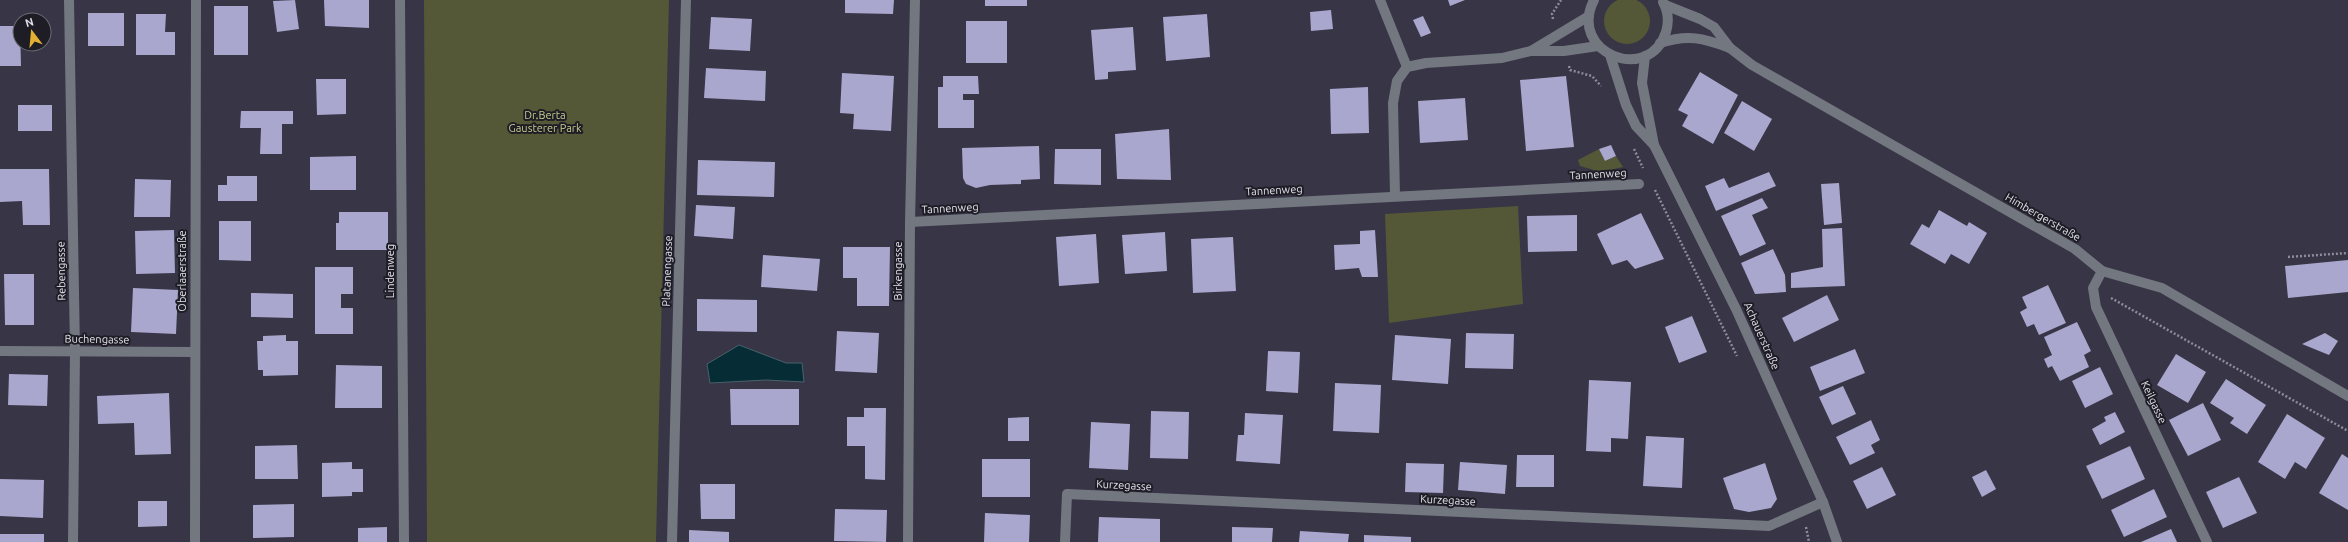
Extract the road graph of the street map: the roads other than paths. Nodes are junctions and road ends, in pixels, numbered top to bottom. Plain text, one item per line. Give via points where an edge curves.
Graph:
1 (69, 0) edge
2 (196, 0) edge
3 (400, 0) edge
4 (686, 0) edge
5 (915, 0) edge
6 (1380, 0) edge
7 (1593, 0) edge
8 (1664, 3) edge
9 (1588, 16) junction
10 (1660, 43) junction
11 (1598, 46) junction
12 (1730, 48) junction
13 (1531, 50) junction
14 (1610, 55) junction
15 (1644, 56) junction
16 (1407, 67) junction
17 (1654, 146) junction
18 (1639, 184) dead end
19 (1395, 195) junction
20 (910, 222) junction
21 (2102, 271) junction
22 (0, 350) edge
23 (75, 351) junction
24 (194, 352) junction
25 (2348, 396) edge
26 (1823, 502) junction
27 (73, 542) edge
28 (195, 542) edge
29 (404, 542) edge
30 (672, 542) edge
31 (908, 542) edge
32 (1065, 542) edge
33 (1837, 542) edge
34 (2207, 542) edge

1 - 23 street, Rebengasse
2 - 24 street, Oberlaaerstraße
3 - 29 street, Lindenweg
4 - 30 street, Platanengasse
5 - 20 street, Birkengasse
6 - 16 street
7 - 9 street
8 - 10 street via 1667,28
8 - 12 street, Himbergerstraße via 1714,27
9 - 11 street via 1591,34
9 - 13 street via 1573,28
10 - 12 street, Himbergerstraße via 1688,37 1706,39
10 - 15 street
11 - 13 street via 1564,51
11 - 14 street
12 - 21 street, Himbergerstraße via 1752,65 2075,249
13 - 16 street via 1502,58 1426,63
14 - 15 street via 1624,60
14 - 17 street, Achauerstraße via 1626,105 1636,126
15 - 17 street, Achauerstraße via 1642,83
16 - 19 street via 1397,81 1393,103
17 - 26 street, Achauerstraße via 1736,309
18 - 19 street, Tannenweg
19 - 20 street, Tannenweg
20 - 31 street, Birkengasse
21 - 25 street, Himbergerstraße via 2162,288
21 - 34 street, Keilgasse via 2093,288 2096,307
22 - 23 street, Buchengasse
23 - 24 street, Buchengasse
23 - 27 street, Rebengasse
24 - 28 street, Oberlaaerstraße
26 - 32 street, Kurzegasse via 1769,526 1067,494
26 - 33 street, Achauerstraße

